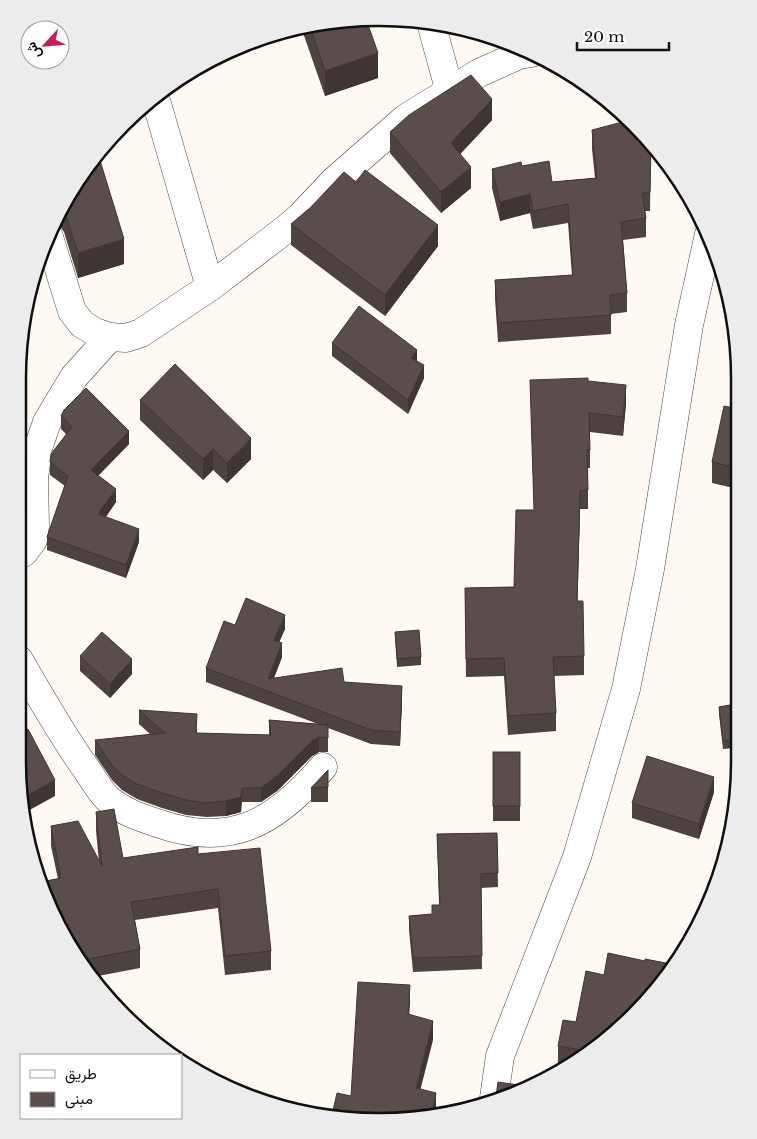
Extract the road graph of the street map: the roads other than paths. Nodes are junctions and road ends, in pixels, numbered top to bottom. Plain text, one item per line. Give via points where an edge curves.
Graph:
1 (433, 31) edge
2 (518, 55) edge
3 (450, 92) junction
4 (157, 105) edge
5 (52, 248) edge
6 (706, 249) edge
7 (210, 287) junction
8 (110, 337) junction
9 (26, 549) edge
10 (26, 672) edge
11 (322, 767) dead end
12 (495, 1093) edge

1 - 3 street
2 - 3 street via 479,73
3 - 7 street via 406,118 334,181 300,217
4 - 7 street
5 - 8 street via 72,311 82,324
6 - 12 street via 689,326 650,570 626,689 577,857 500,1056
7 - 8 street via 141,333 126,338
8 - 9 street via 74,377 47,422 38,448 35,471 33,540
10 - 11 street via 106,797 132,815 169,828 201,834 248,827 280,810

